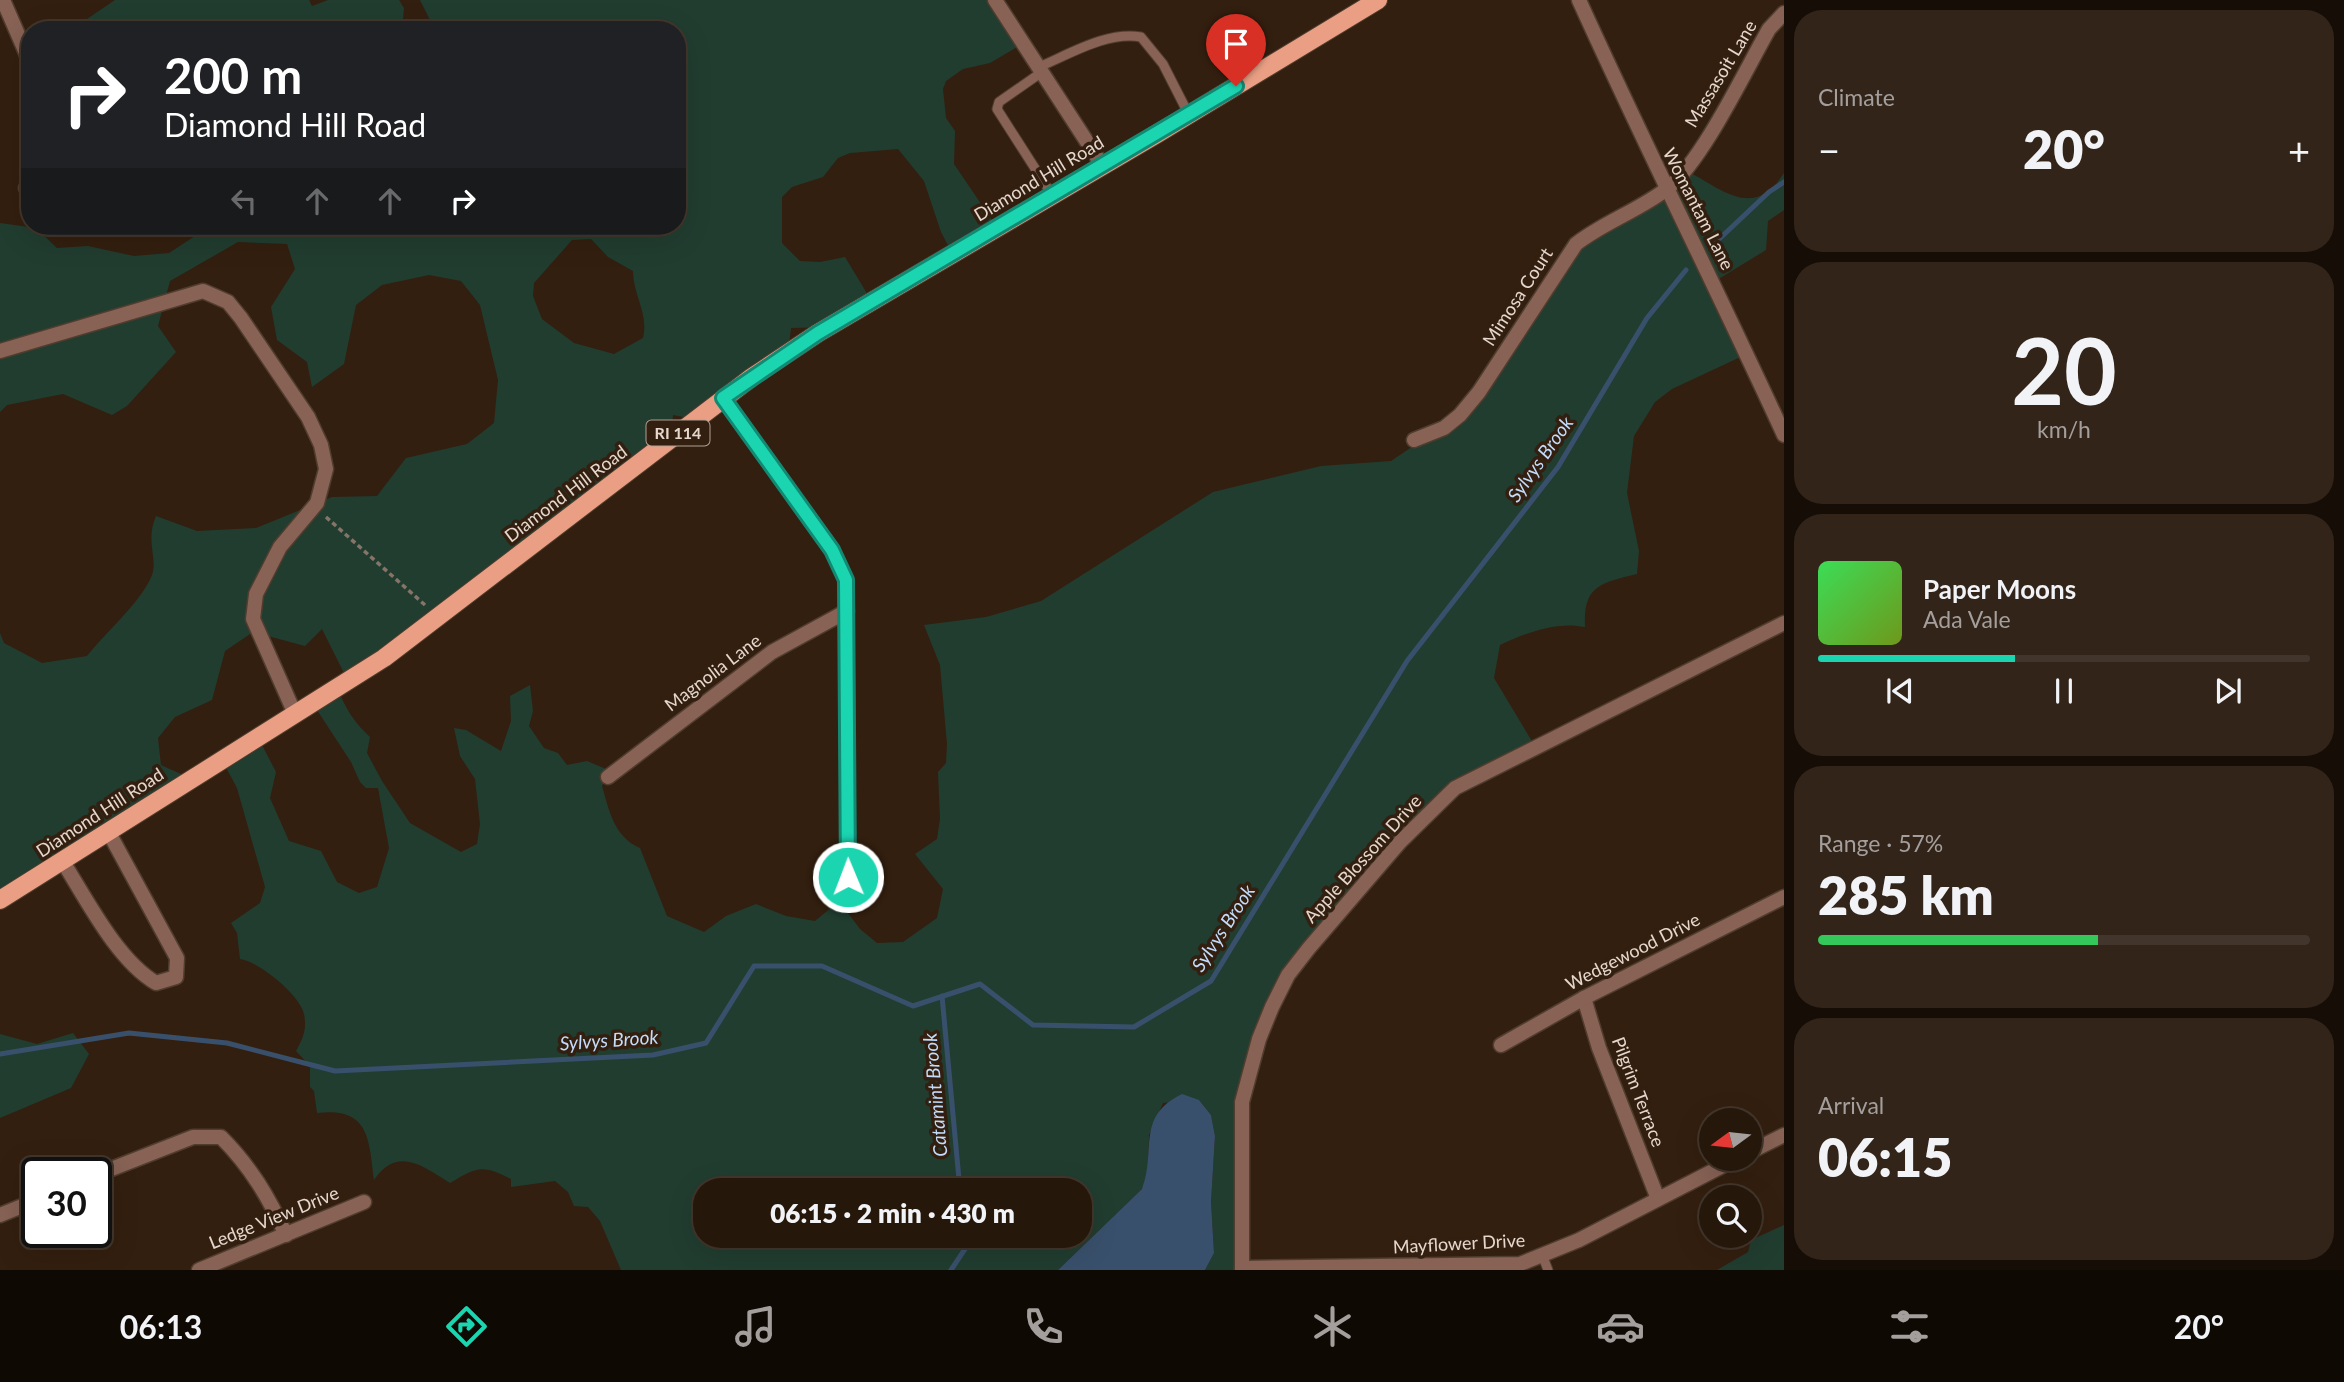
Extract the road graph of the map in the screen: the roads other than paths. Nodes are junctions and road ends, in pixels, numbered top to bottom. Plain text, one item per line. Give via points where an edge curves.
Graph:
1 (4, 0) edge
2 (995, 0) edge
3 (1378, 0) edge
4 (1579, 0) edge
5 (1784, 13) edge
6 (21, 41) edge
7 (1040, 70) junction
8 (1189, 115) junction
9 (1102, 165) junction
10 (1667, 189) junction
11 (1052, 195) junction
12 (0, 351) edge
13 (723, 398) junction
14 (1784, 435) edge
15 (1414, 440) dead end
16 (847, 611) junction
17 (1784, 623) edge
18 (295, 714) junction
19 (608, 777) dead end
20 (108, 831) junction
21 (63, 862) junction
22 (848, 877) dead end
23 (1784, 897) edge
24 (0, 900) edge
25 (1584, 998) junction
26 (1501, 1045) dead end
27 (1784, 1135) edge
28 (1762, 1146) edge
29 (112, 1169) edge
30 (1713, 1171) edge
31 (1658, 1199) junction
32 (364, 1202) dead end
33 (21, 1206) edge
34 (0, 1215) edge
35 (286, 1235) junction
36 (1545, 1263) edge
37 (1242, 1269) edge
38 (199, 1270) edge

1 - 6 street
2 - 7 street
3 - 8 main road, Diamond Hill Road / RI 114
4 - 10 street, Womantam Lane
5 - 10 street, Massasoit Lane via 1769,29 1688,169
7 - 8 lane via 1084,47 1125,34 1141,37 1163,64
7 - 9 street
7 - 11 lane via 999,102 997,109
8 - 9 main road, Diamond Hill Road / RI 114
9 - 11 main road, Diamond Hill Road / RI 114
10 - 14 street, Womantam Lane
10 - 15 street, Mimosa Court via 1576,244 1460,415 1444,428
11 - 13 main road, Diamond Hill Road / RI 114 via 818,333
12 - 18 street via 203,291 228,302 308,417 326,469 317,503 280,547 256,594 253,619
13 - 16 street via 832,550 846,580
13 - 18 main road, Diamond Hill Road / RI 114 via 384,658
16 - 19 street, Magnolia Lane via 772,652
16 - 22 street
17 - 37 street, Apple Blossom Drive via 1455,788 1400,842 1309,948 1272,1007 1242,1102
18 - 20 main road, Diamond Hill Road / RI 114
20 - 21 main road, Diamond Hill Road / RI 114
20 - 21 street via 177,958 176,977 156,982 140,973 101,923
21 - 24 main road, Diamond Hill Road / RI 114
23 - 25 street, Wedgewood Drive
25 - 26 street, Wedgewood Drive
25 - 31 street, Pilgrim Terrace
27 - 28 street
29 - 35 street via 193,1137 221,1138 243,1159
30 - 31 street, Mayflower Drive
31 - 36 street, Mayflower Drive
32 - 35 street, Ledge View Drive
33 - 34 street
35 - 38 street, Ledge View Drive
36 - 37 street, Mayflower Drive

